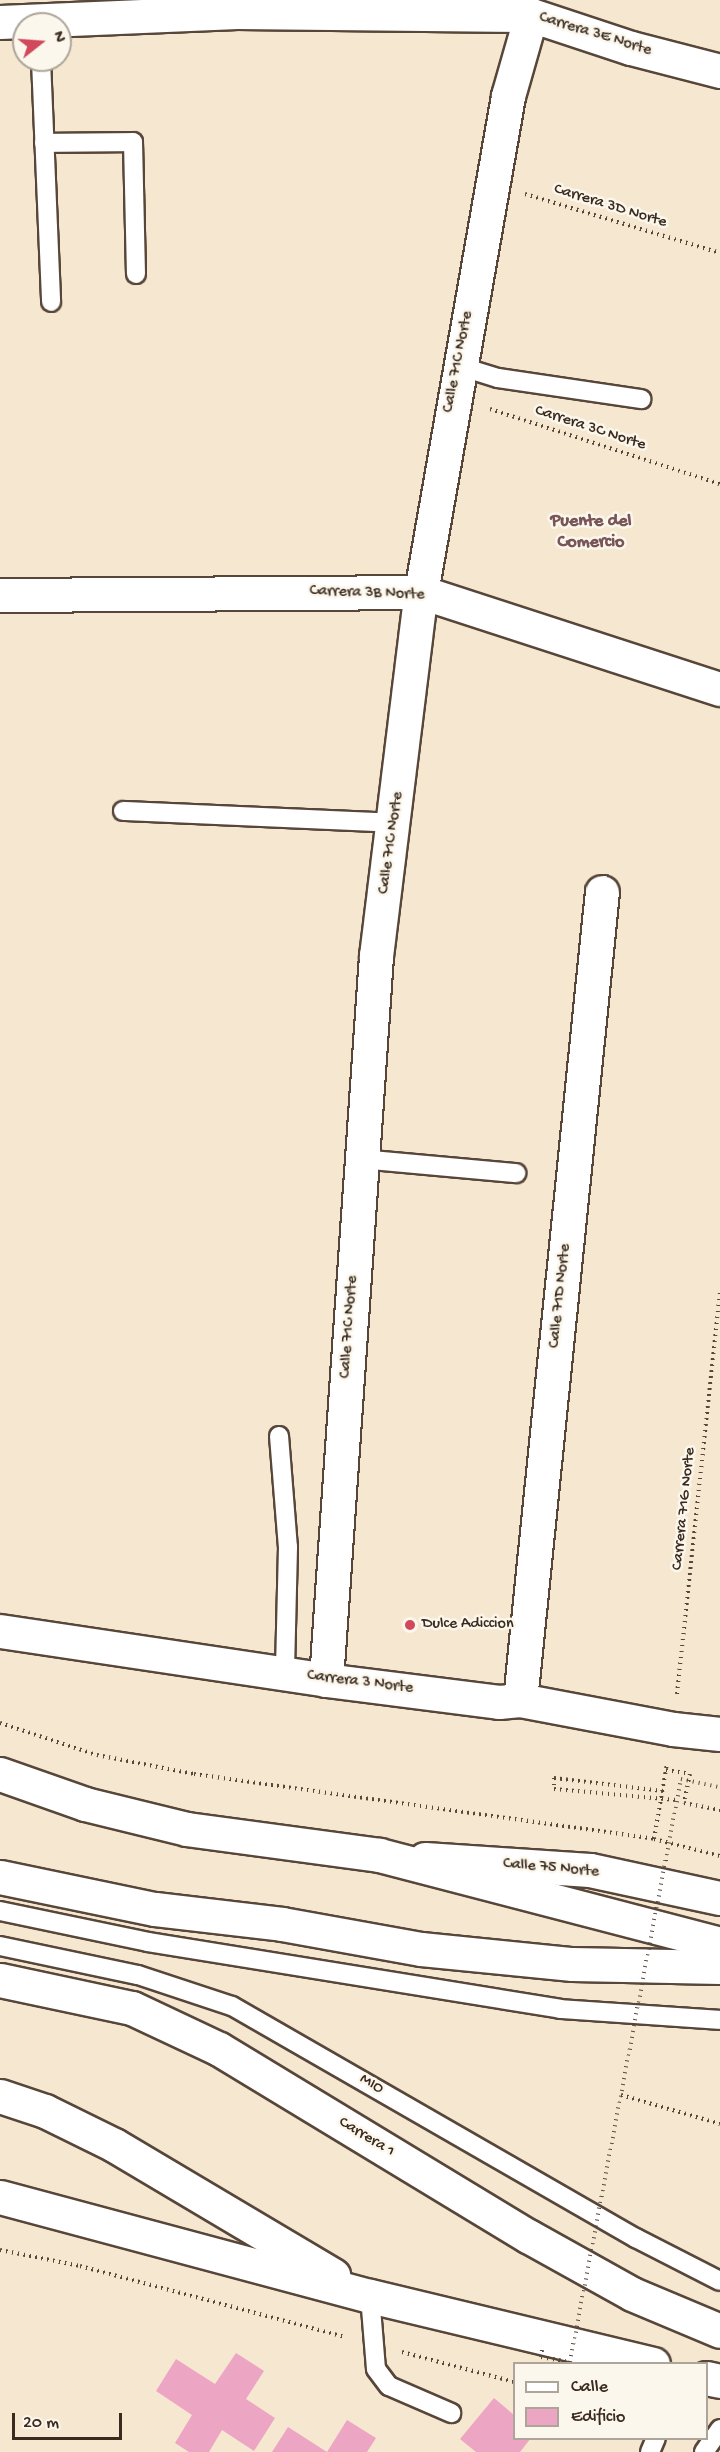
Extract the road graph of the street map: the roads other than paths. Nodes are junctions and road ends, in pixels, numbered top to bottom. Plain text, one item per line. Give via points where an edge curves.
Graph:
1 (531, 15) junction
2 (72, 20) edge
3 (720, 71) edge
4 (41, 72) edge
5 (44, 143) junction
6 (136, 274) dead end
7 (51, 302) dead end
8 (456, 381) junction
9 (640, 399) dead end
10 (421, 592) junction
11 (0, 595) edge
12 (720, 689) edge
13 (123, 810) dead end
14 (395, 823) junction
15 (602, 892) dead end
16 (361, 1159) junction
17 (516, 1173) dead end
18 (279, 1436) dead end
19 (0, 1631) edge
20 (285, 1672) junction
21 (326, 1680) junction
22 (520, 1700) junction
23 (720, 1734) edge
24 (0, 1774) edge
25 (0, 1780) edge
26 (43, 1789) junction
27 (379, 1856) junction
28 (0, 1877) edge
29 (720, 1898) edge
30 (0, 1911) edge
31 (720, 1944) edge
32 (0, 1946) edge
33 (720, 1967) edge
34 (0, 1980) edge
35 (720, 2020) edge
36 (0, 2096) edge
37 (0, 2197) edge
38 (720, 2281) edge
39 (370, 2296) junction
40 (720, 2331) edge
41 (644, 2362) edge
42 (451, 2413) dead end
43 (720, 2429) edge
44 (704, 2452) edge

1 - 2 main road, Carrera 3E Norte via 237,12
1 - 3 main road, Carrera 3E Norte via 631,48
1 - 8 main road, Calle 71C Norte via 508,96
4 - 5 lane
5 - 6 lane via 133,142
5 - 7 lane
8 - 9 lane via 498,378
8 - 10 main road, Calle 71C Norte
10 - 11 main road, Carrera 3B Norte
10 - 12 main road, Carrera 3B Norte
10 - 14 main road, Calle 71C Norte
13 - 14 lane
14 - 16 main road, Calle 71C Norte via 376,956
15 - 22 main road, Calle 71D Norte
16 - 17 lane
16 - 21 main road, Calle 71C Norte
18 - 20 lane via 288,1547
19 - 20 main road, Carrera 3 Norte
20 - 21 main road, Carrera 3 Norte
21 - 22 main road, Carrera 3 Norte via 499,1702
22 - 23 main road, Carrera 3 Norte
24 - 26 main road
25 - 26 main road
26 - 27 main road via 85,1804 186,1829
27 - 29 main road, Calle 75 Norte via 590,1870
27 - 31 main road
28 - 33 main road via 155,1909 282,1924 433,1950 572,1964
30 - 35 lane via 148,1942 560,2009
32 - 38 lane, MIO via 138,1976 232,2006 636,2238
34 - 40 main road, Carrera 1 via 132,2008 219,2049 528,2236 632,2294
36 - 39 main road via 45,2111 114,2145
37 - 39 main road
39 - 41 main road
39 - 42 lane via 376,2368 389,2386
43 - 44 lane

